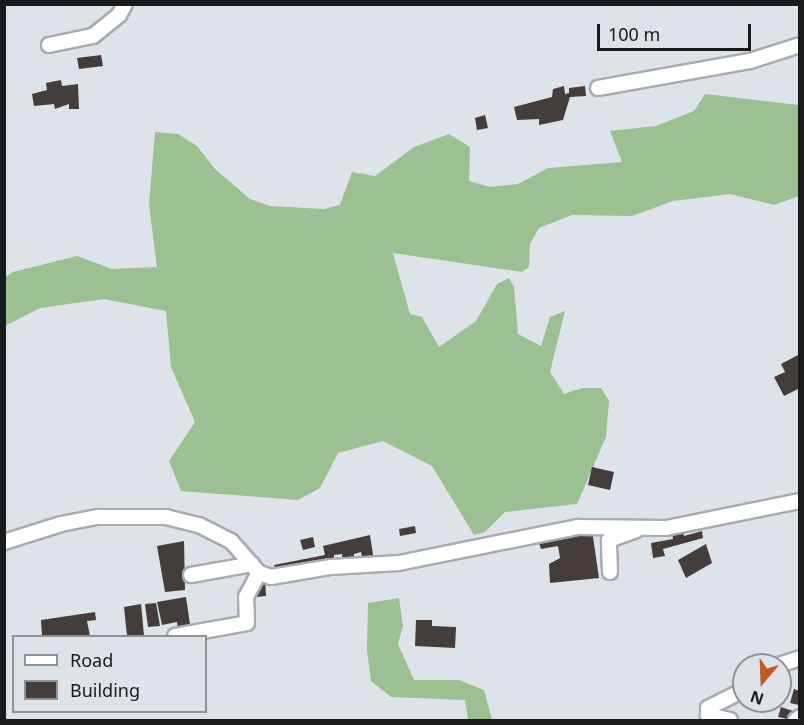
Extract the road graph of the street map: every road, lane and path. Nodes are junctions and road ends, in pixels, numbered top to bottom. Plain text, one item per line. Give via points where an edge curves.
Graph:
1 (125, 4) edge
2 (49, 45) dead end
3 (800, 45) edge
4 (598, 88) dead end
5 (800, 501) edge
6 (641, 528) junction
7 (4, 542) edge
8 (256, 568) junction
9 (610, 572) dead end
10 (191, 575) dead end
11 (181, 635) edge
12 (732, 696) edge
13 (800, 717) edge
14 (730, 720) edge
15 (796, 720) edge

1 - 2 street via 119,15 93,36
3 - 4 street via 750,61
5 - 6 street via 666,528
6 - 8 street via 578,527 399,563 331,567 271,577
6 - 9 street via 609,540
7 - 8 street via 98,517 166,517 199,525 231,541
8 - 10 street
8 - 11 street via 246,597 247,624
12 - 14 street via 708,708 708,715
13 - 15 street

